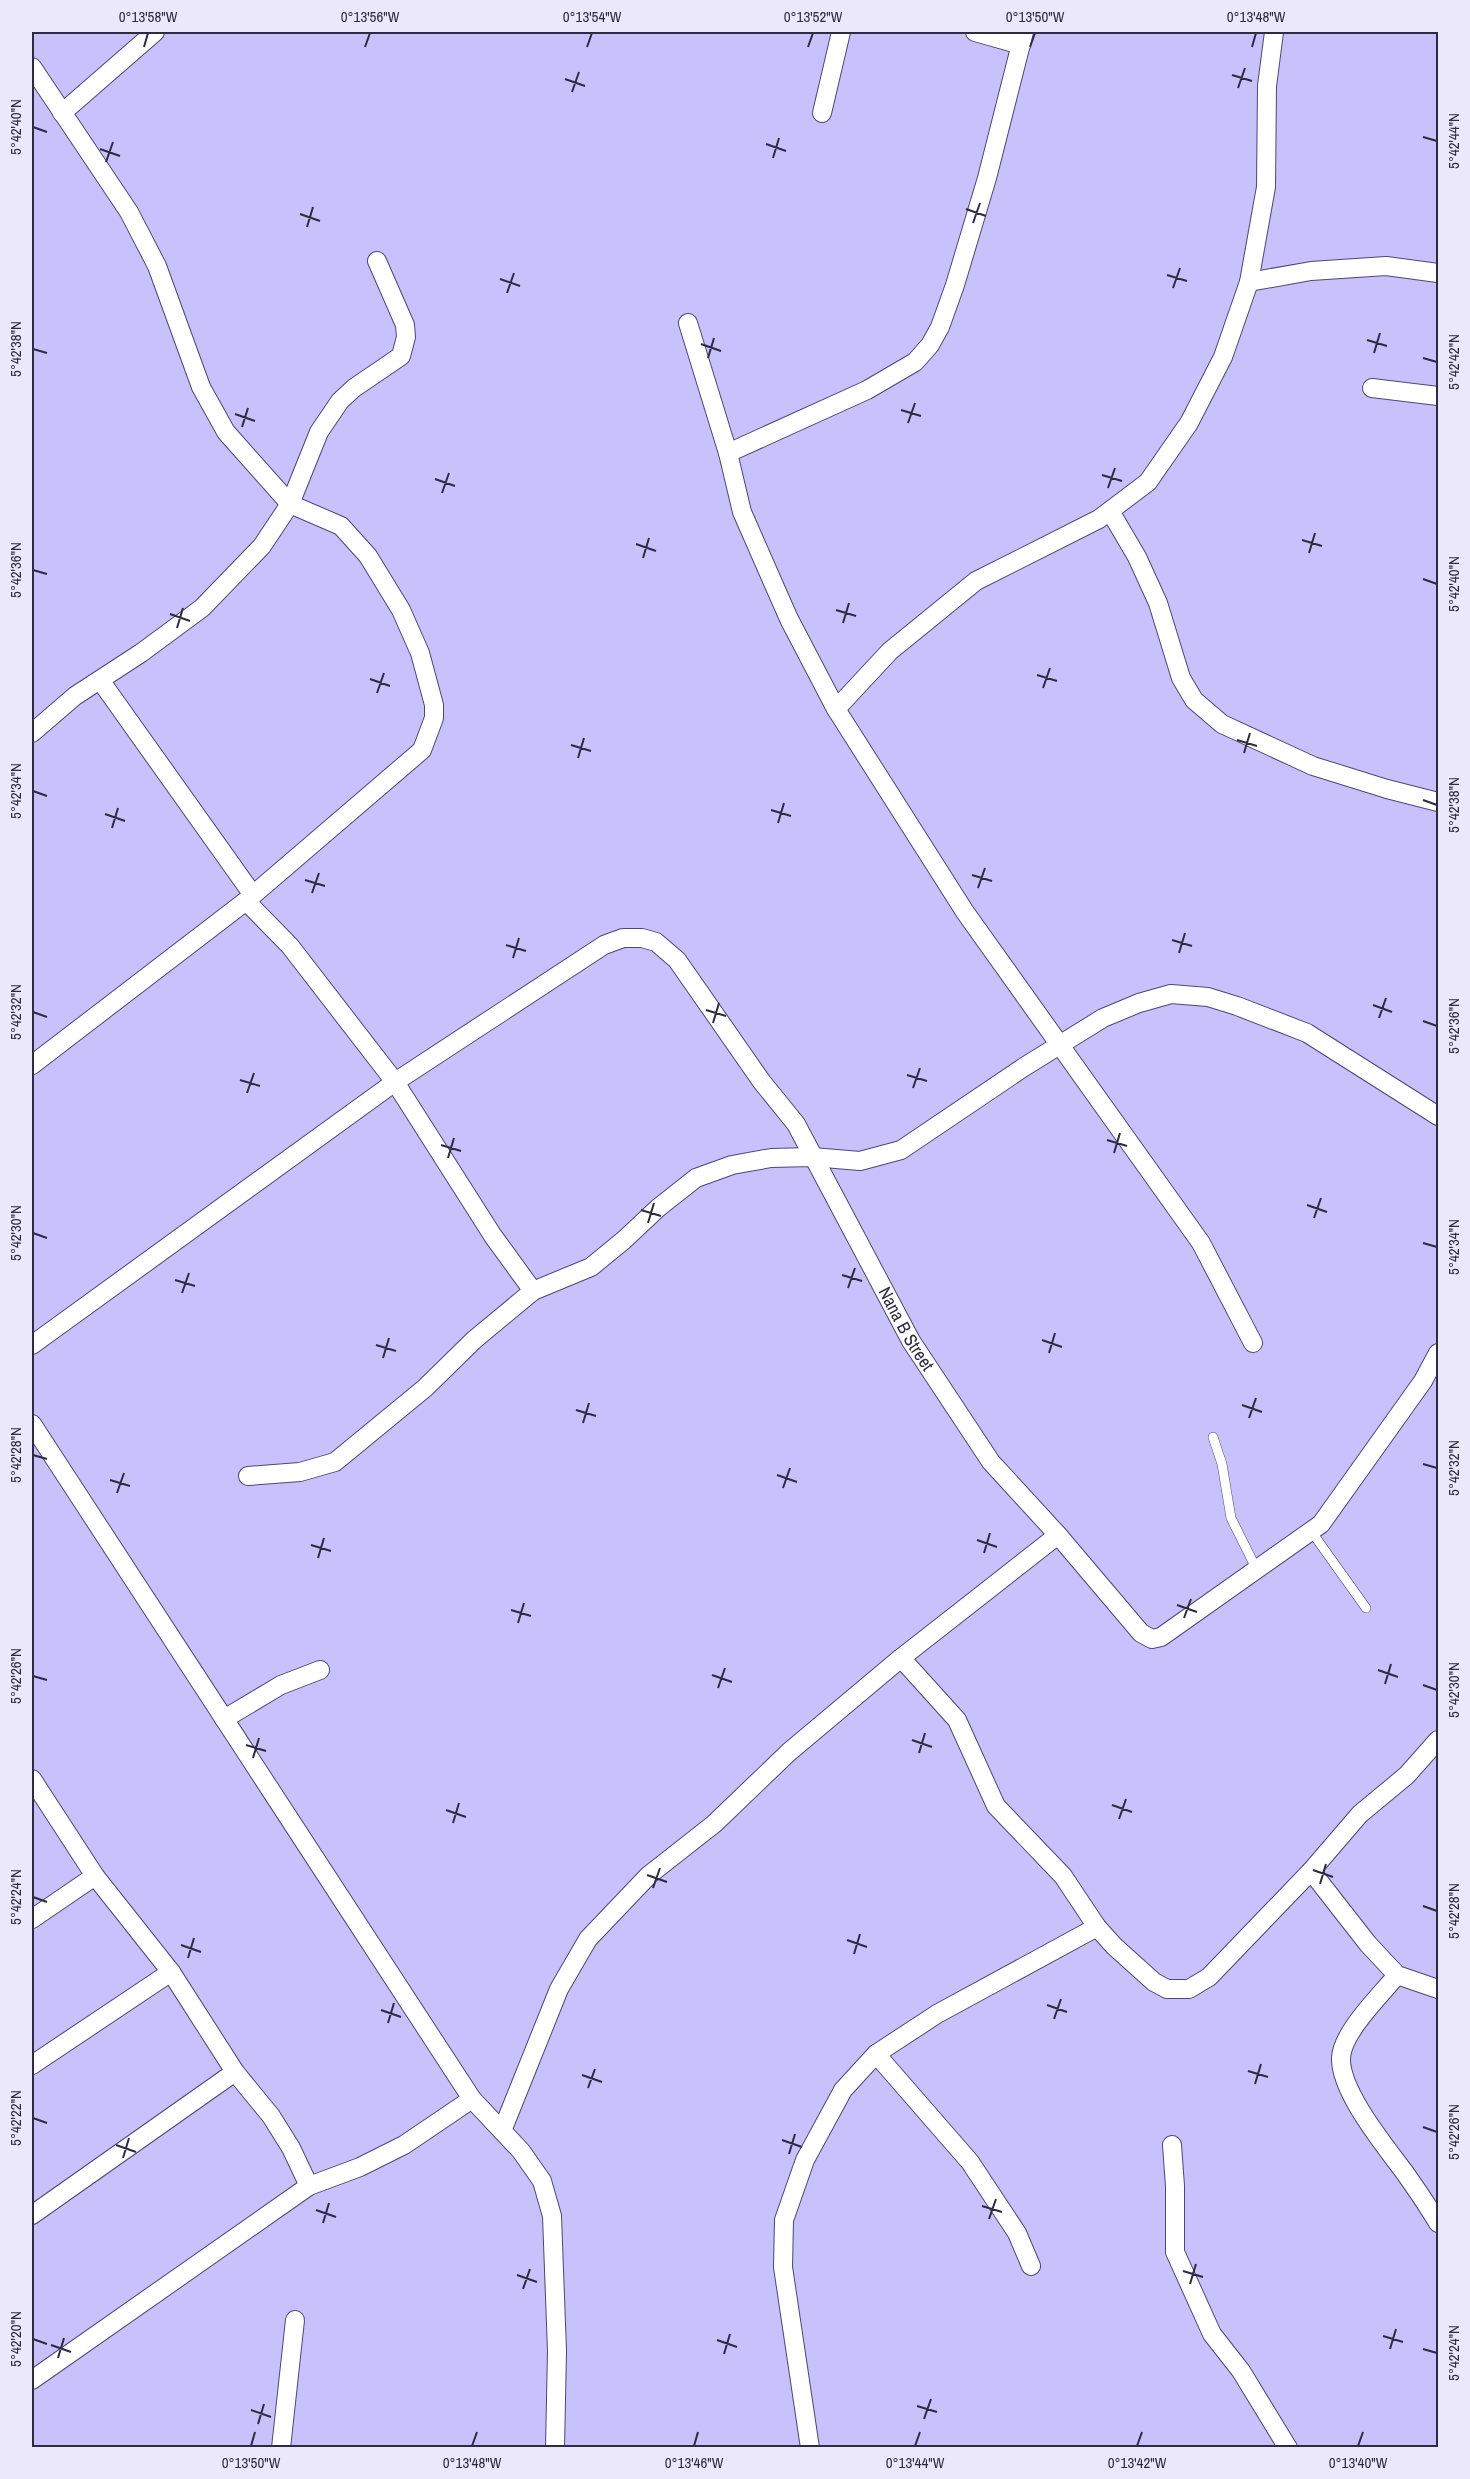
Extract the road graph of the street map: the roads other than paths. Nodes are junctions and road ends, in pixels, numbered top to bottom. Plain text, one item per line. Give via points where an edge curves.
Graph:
1 (155, 32) edge
2 (841, 32) edge
3 (975, 32) edge
4 (1274, 32) edge
5 (1022, 38) edge
6 (32, 67) edge
7 (62, 113) junction
8 (822, 113) dead end
9 (377, 261) dead end
10 (1438, 273) edge
11 (1249, 282) junction
12 (688, 323) dead end
13 (1372, 388) dead end
14 (1438, 396) edge
15 (728, 453) junction
16 (290, 504) junction
17 (1110, 511) junction
18 (100, 680) junction
19 (836, 709) junction
20 (32, 733) edge
21 (1438, 802) edge
22 (250, 898) junction
23 (1059, 1045) junction
24 (32, 1065) edge
25 (395, 1082) junction
26 (1438, 1116) edge
27 (812, 1157) junction
28 (533, 1292) junction
29 (1253, 1343) dead end
30 (32, 1345) edge
31 (1438, 1353) edge
32 (32, 1424) edge
33 (1213, 1437) dead end
34 (248, 1476) dead end
35 (1311, 1531) junction
36 (1058, 1535) junction
37 (1257, 1568) junction
38 (1366, 1608) dead end
39 (901, 1658) junction
40 (320, 1670) dead end
41 (224, 1719) junction
42 (1438, 1740) edge
43 (32, 1779) edge
44 (1311, 1872) junction
45 (95, 1876) junction
46 (32, 1919) edge
47 (1097, 1927) junction
48 (171, 1972) junction
49 (1397, 1975) junction
50 (1438, 1989) edge
51 (876, 2054) junction
52 (32, 2065) edge
53 (235, 2072) junction
54 (472, 2099) junction
55 (502, 2131) junction
56 (1172, 2145) dead end
57 (309, 2186) junction
58 (32, 2215) edge
59 (1438, 2223) edge
60 (1031, 2266) dead end
61 (295, 2320) dead end
62 (32, 2380) edge
63 (281, 2448) edge
64 (555, 2448) edge
65 (810, 2448) edge
66 (1288, 2448) edge

1 - 7 street
2 - 8 street
3 - 5 street
4 - 11 street via 1267,86 1266,187
5 - 15 street via 955,285 930,345 915,362 867,390
6 - 7 street
7 - 16 street via 134,221 157,266 201,387 226,432
9 - 16 street via 405,326 405,346 400,356 340,401 319,432
10 - 11 street via 1386,266 1311,271
11 - 17 street via 1223,357 1189,423 1148,482
12 - 15 street
13 - 14 street
15 - 19 street via 747,523 789,619
16 - 18 street via 262,546 202,608
16 - 22 street via 341,526 368,556 401,610 420,653 434,718 422,750
17 - 19 street via 976,581 890,651
17 - 21 street via 1158,603 1181,678 1194,700 1222,724 1313,766
18 - 20 street
18 - 22 street
19 - 23 street via 965,912
22 - 24 street
22 - 25 street
23 - 26 street via 1103,1018 1139,1003 1171,994 1208,997 1307,1033
23 - 27 street via 901,1150 860,1161
23 - 29 street via 1201,1243
25 - 27 street, Nana B Street via 604,945 623,938 642,938 656,942 677,960 796,1124
25 - 28 street
25 - 30 street
27 - 28 street via 771,1158 732,1165 696,1178 591,1267
27 - 36 street, Nana B Street via 917,1351 991,1462
28 - 34 street via 335,1462 300,1472
31 - 35 street via 1423,1381 1344,1493
32 - 41 street
33 - 37 lane via 1231,1518
35 - 37 street
35 - 38 lane
36 - 37 street, Nana B Street via 1141,1633 1152,1639 1161,1637
36 - 39 street
39 - 47 street via 957,1720 996,1806 1064,1876
39 - 55 street via 789,1752 714,1824 649,1875 588,1939 559,1989
40 - 41 street via 281,1685
41 - 54 street
42 - 44 street via 1407,1775 1360,1815
43 - 45 street
44 - 47 street via 1209,1977 1189,1989 1167,1989 1154,1982
44 - 49 street
45 - 46 street
45 - 48 street
47 - 51 street via 937,2014
48 - 52 street
48 - 53 street
49 - 50 street
49 - 59 street via 1349,2035 1341,2058 1346,2080 1371,2128
51 - 60 street via 970,2162 1017,2232
51 - 65 street via 843,2090 805,2160 784,2220 783,2267
53 - 57 street via 271,2116
53 - 58 street
54 - 55 street
54 - 57 street via 404,2145
55 - 64 street via 542,2181 552,2216 557,2350
56 - 66 street via 1175,2252 1212,2334 1241,2371
57 - 62 street
61 - 63 street

